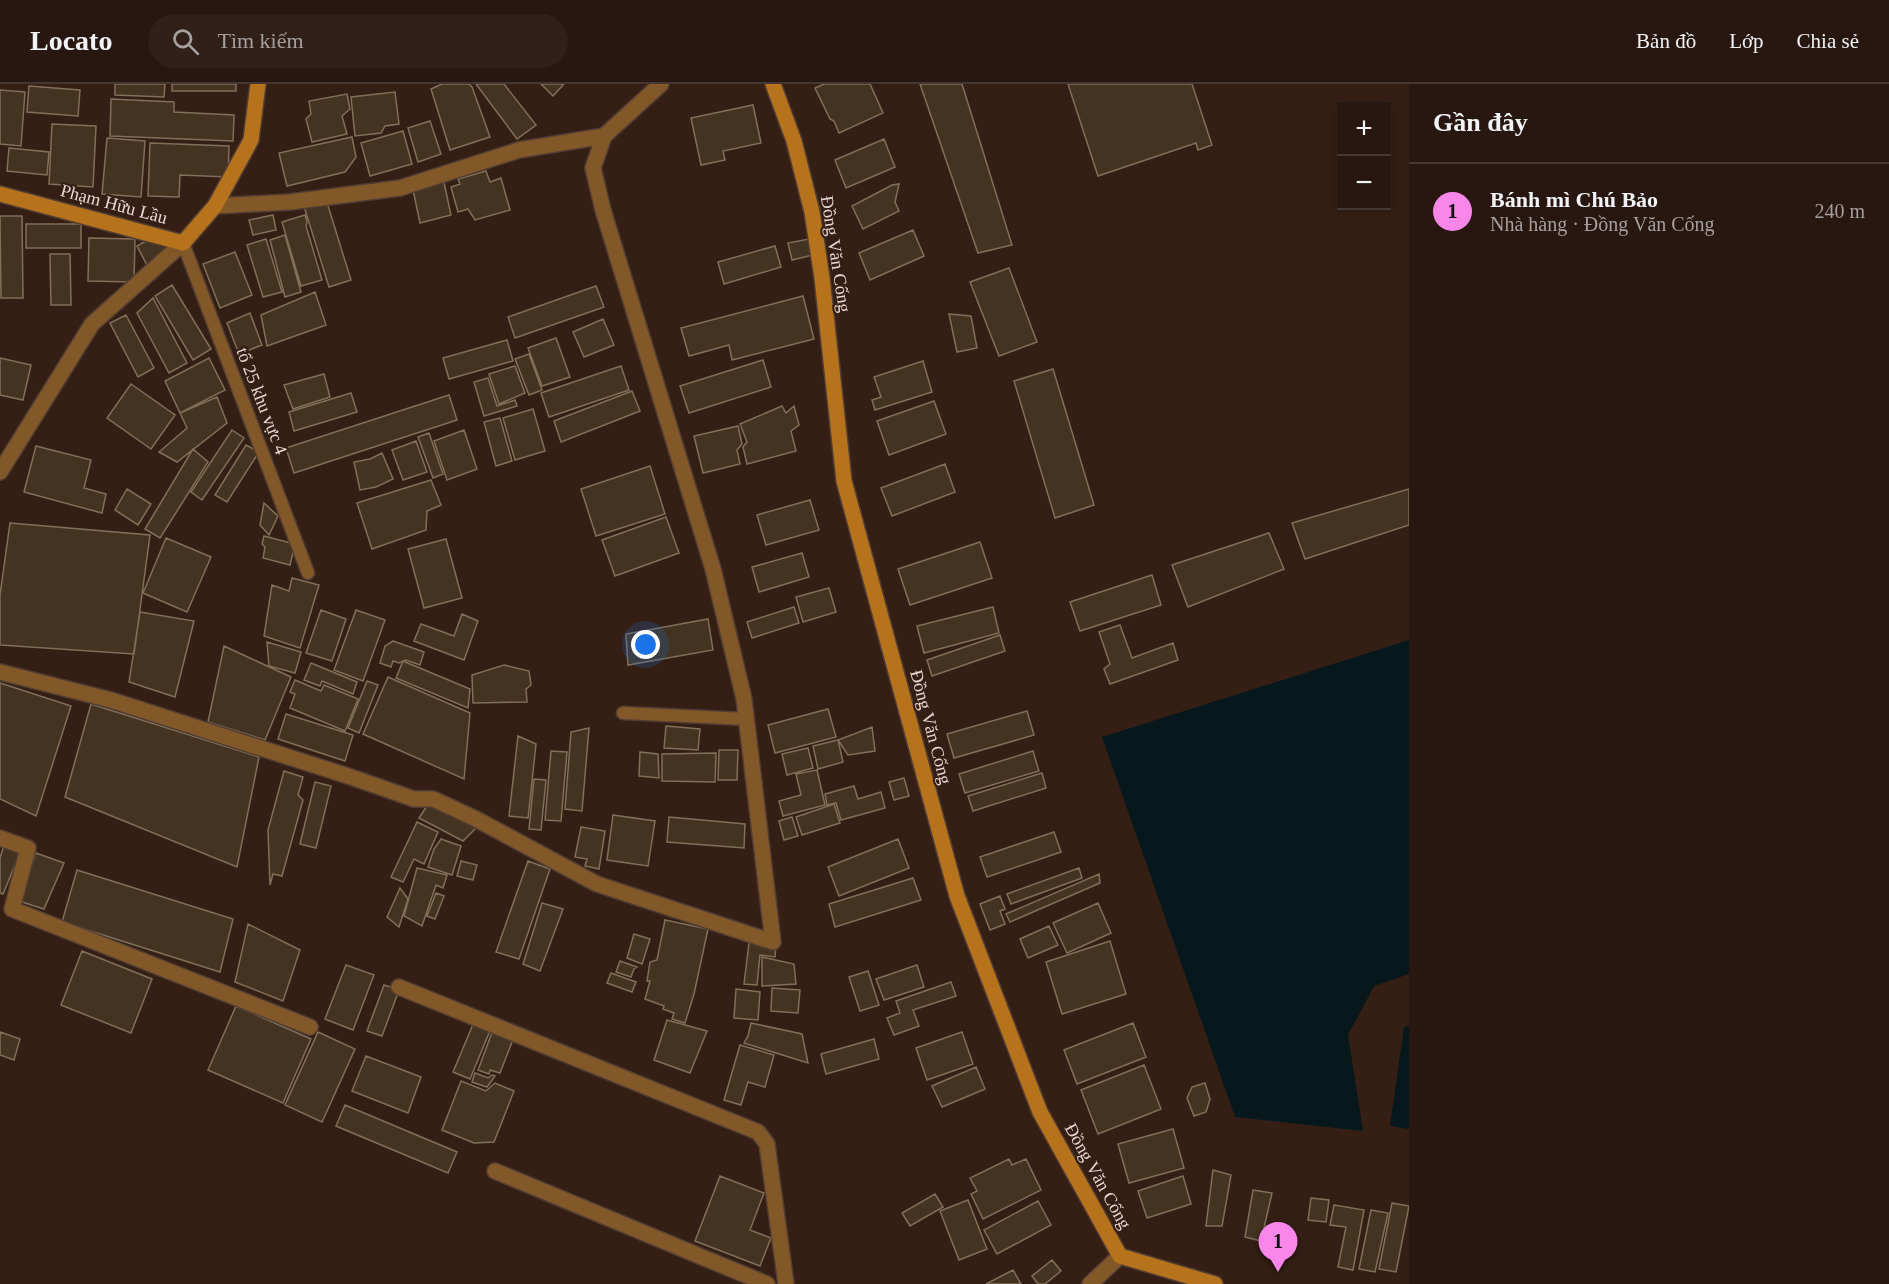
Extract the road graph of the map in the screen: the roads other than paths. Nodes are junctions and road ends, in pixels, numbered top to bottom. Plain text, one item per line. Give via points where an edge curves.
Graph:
1 (258, 84) edge
2 (661, 84) edge
3 (773, 84) edge
4 (604, 136) junction
5 (0, 194) edge
6 (215, 206) junction
7 (183, 243) junction
8 (0, 472) edge
9 (308, 573) dead end
10 (0, 672) edge
11 (623, 713) dead end
12 (746, 719) junction
13 (0, 838) edge
14 (399, 987) dead end
15 (310, 1027) dead end
16 (495, 1171) dead end
17 (1120, 1256) junction
18 (767, 1284) edge
19 (786, 1284) edge
20 (1090, 1284) edge
21 (1215, 1284) edge

1 - 6 street, Phạm Hữu Lầu via 251,140
2 - 4 street
3 - 17 street, Đồng Văn Cống via 794,141 812,212 844,481 957,896 1040,1112
4 - 6 street via 519,150 400,188 290,202
4 - 12 street via 593,168 603,210 713,569
5 - 7 street, Phạm Hữu Lầu
6 - 7 street, Phạm Hữu Lầu
7 - 8 street via 92,324
7 - 9 lane, tổ 25 khu vực 4
10 - 12 street via 111,700 414,799 433,799 597,884 773,942
11 - 12 lane
13 - 15 street via 27,848 12,909
14 - 19 street via 758,1132 767,1144
16 - 18 street
17 - 20 street
17 - 21 street, Đồng Văn Cống

